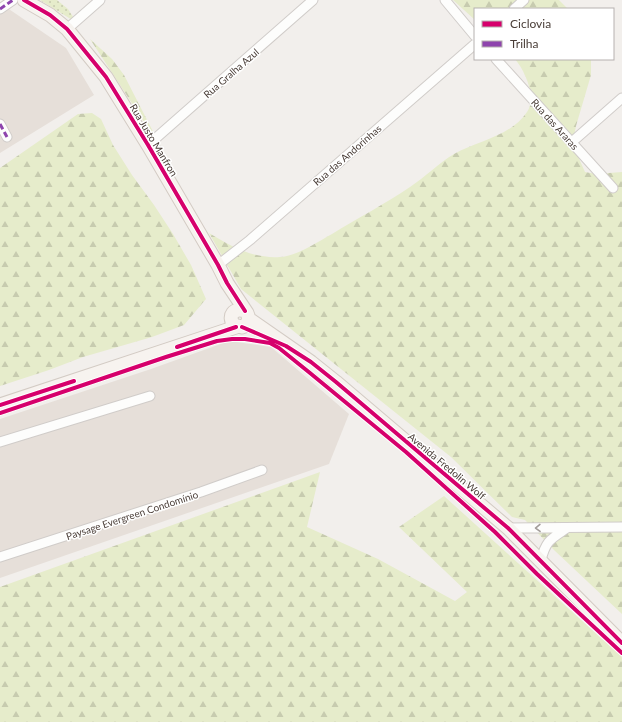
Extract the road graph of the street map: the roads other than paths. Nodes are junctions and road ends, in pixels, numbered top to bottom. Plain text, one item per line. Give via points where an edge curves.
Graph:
1 (13, 0) edge
2 (24, 0) edge
3 (100, 0) edge
4 (313, 0) edge
5 (445, 0) edge
6 (524, 0) edge
7 (515, 8) edge
8 (0, 9) edge
9 (67, 29) junction
10 (474, 35) edge
11 (474, 45) edge
12 (497, 60) edge
13 (622, 98) edge
14 (0, 124) edge
15 (7, 136) dead end
16 (572, 142) junction
17 (148, 145) junction
18 (613, 188) dead end
19 (218, 265) junction
20 (239, 319) junction
21 (150, 396) dead end
22 (0, 405) edge
23 (0, 442) edge
24 (262, 470) dead end
25 (622, 527) edge
26 (508, 528) junction
27 (567, 528) junction
28 (0, 557) edge
29 (541, 560) junction
30 (622, 643) edge

1 - 8 street
2 - 9 main road, Rua Justo Manfron via 50,15
3 - 9 street
4 - 17 street, Rua Gralha Azul
5 - 10 street
6 - 7 street
9 - 17 main road, Rua Justo Manfron via 106,77
11 - 19 street, Rua das Andorinhas
12 - 16 street, Rua das Araras
13 - 16 street
14 - 15 street
16 - 18 street, Rua das Araras
17 - 19 main road, Rua Justo Manfron
19 - 20 main road, Rua Justo Manfron
20 - 22 main road via 170,349
20 - 26 main road, Avenida Fredolin Wolf via 311,362
21 - 23 street
24 - 28 street, Paysage Evergreen Condomínio
25 - 27 street
27 -> 26 street
26 - 29 main road, Avenida Fredolin Wolf
27 - 29 street via 550,540 544,548
29 - 30 main road, Avenida Fredolin Wolf

